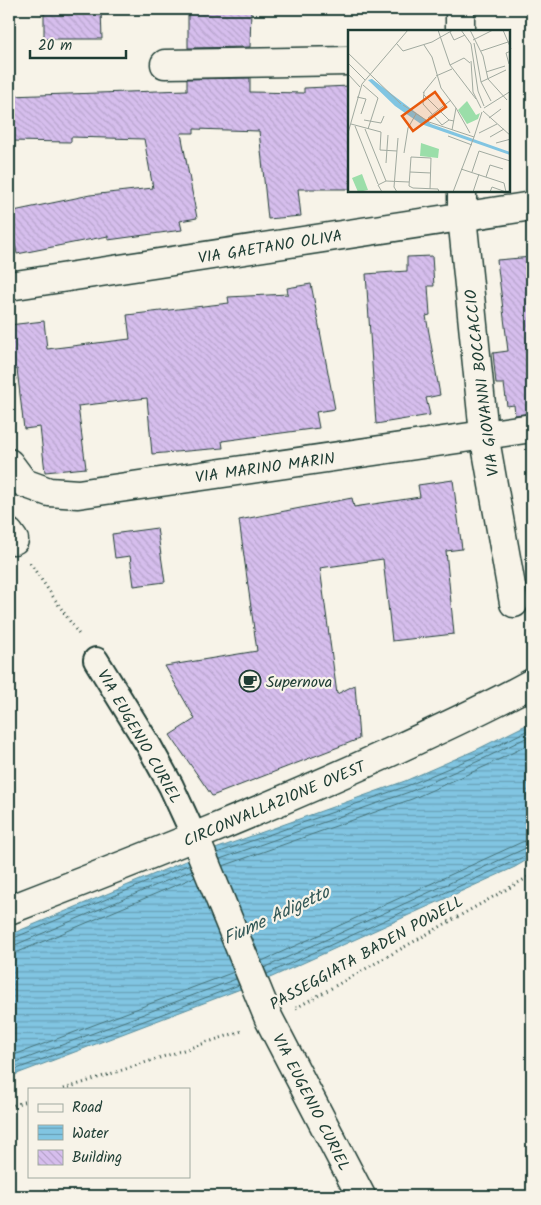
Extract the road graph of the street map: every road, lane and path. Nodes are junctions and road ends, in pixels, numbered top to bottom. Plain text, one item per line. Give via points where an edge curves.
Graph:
1 (460, 9) edge
2 (460, 30) edge
3 (348, 62) edge
4 (165, 64) dead end
5 (462, 203) edge
6 (532, 206) edge
7 (9, 286) edge
8 (532, 428) edge
9 (484, 434) junction
10 (16, 473) edge
11 (12, 537) edge
12 (514, 603) dead end
13 (96, 660) joint
14 (532, 683) edge
15 (197, 845) junction
16 (532, 875) edge
17 (9, 910) edge
18 (268, 1015) junction
19 (67, 1088) edge
20 (28, 1100) edge
21 (9, 1107) edge
22 (362, 1196) edge

1 - 2 street
3 - 4 street
5 - 6 street, VIA GAETANO OLIVA
5 - 7 street, VIA GAETANO OLIVA
5 - 9 street, VIA GIOVANNI BOCCACCIO
8 - 9 street, VIA MARINO MARIN
9 - 10 street, VIA MARINO MARIN via 78,494 49,492
9 - 12 street, VIA GIOVANNI BOCCACCIO
11 - 13 path, VIA EUGENIO CURIEL
13 - 15 street, VIA EUGENIO CURIEL via 171,786
14 - 15 street, CIRCONVALLAZIONE OVEST
15 - 17 street, CIRCONVALLAZIONE OVEST
15 - 18 street, VIA EUGENIO CURIEL
16 - 18 path, PASSEGGIATA BADEN POWELL via 292,1010
18 - 19 path, PASSEGGIATA BADEN POWELL via 242,1031
18 - 22 street, VIA EUGENIO CURIEL
20 - 21 path

